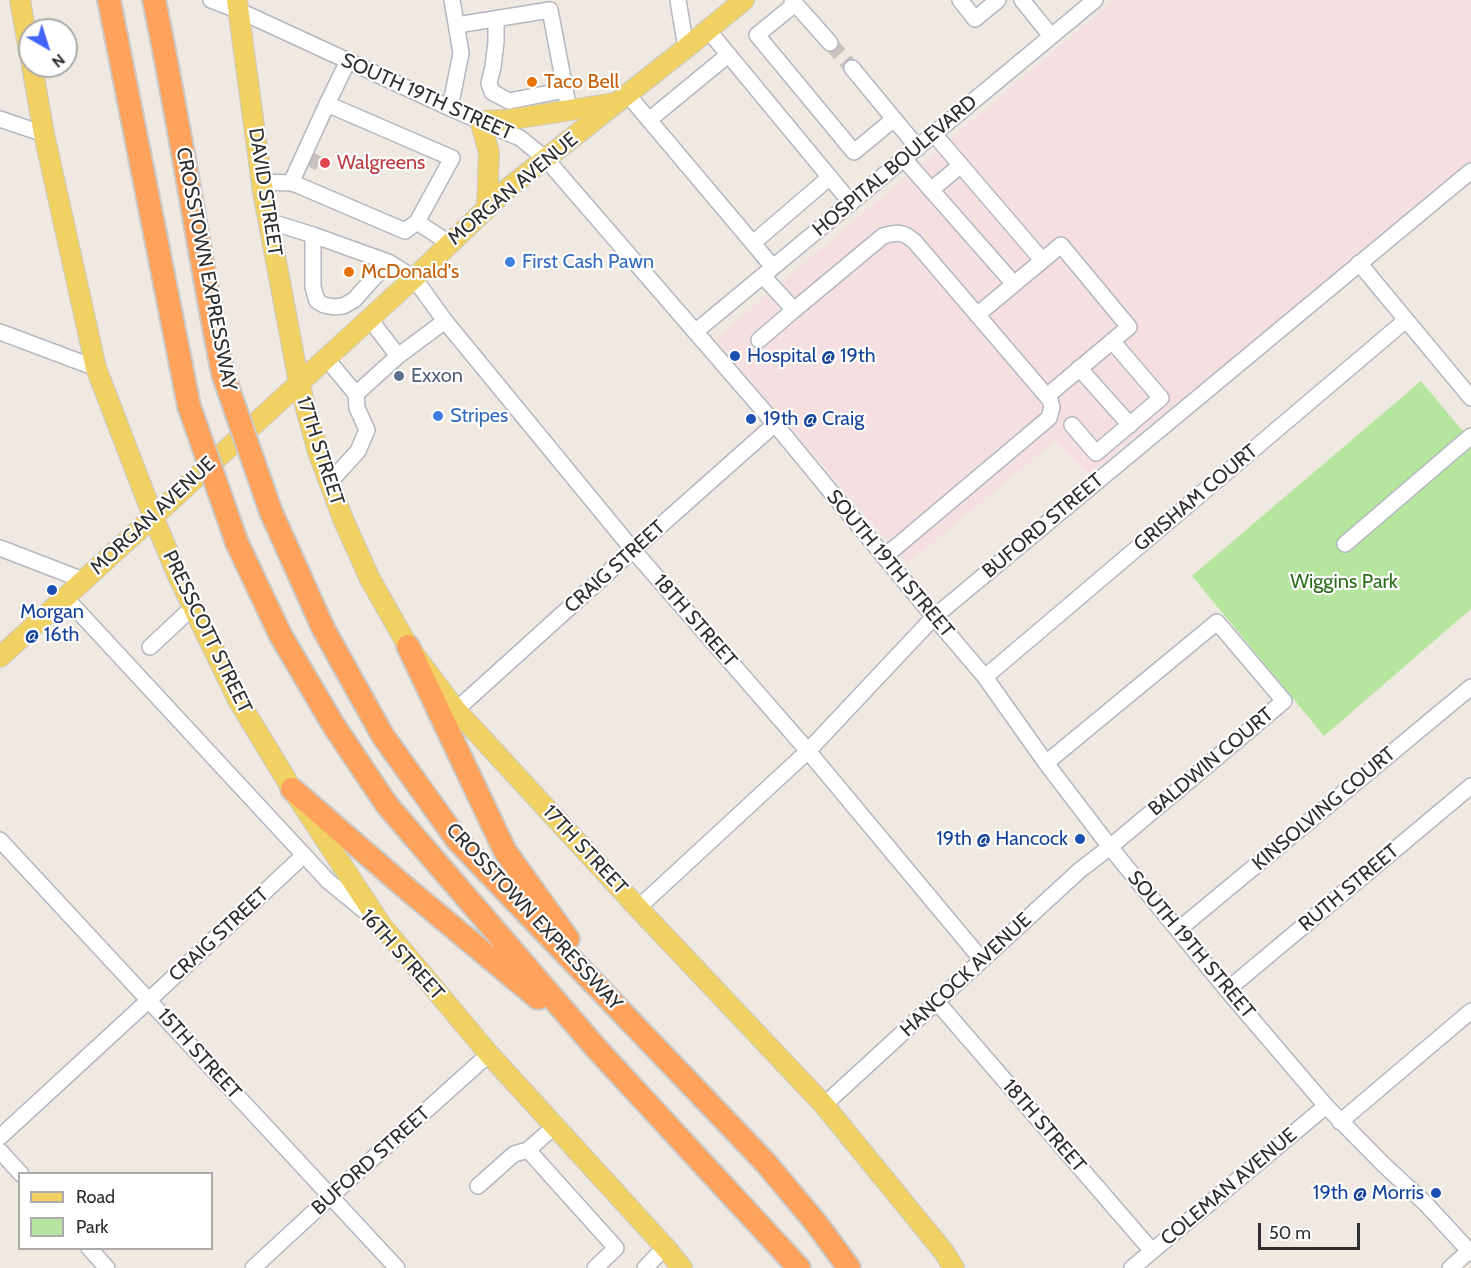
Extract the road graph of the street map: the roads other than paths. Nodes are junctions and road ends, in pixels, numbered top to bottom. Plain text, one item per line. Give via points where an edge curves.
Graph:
1 (20, 0) edge
2 (109, 0) edge
3 (154, 0) edge
4 (212, 0) edge
5 (452, 0) edge
6 (678, 0) edge
7 (744, 0) edge
8 (960, 0) edge
9 (998, 0) edge
10 (1022, 0) edge
11 (1095, 0) edge
12 (794, 2) edge
13 (238, 6) edge
14 (23, 18) edge
15 (496, 19) junction
16 (456, 25) junction
17 (708, 30) junction
18 (1051, 36) junction
19 (830, 43) tunnel mouth
20 (686, 48) junction
21 (728, 55) junction
22 (348, 61) junction
23 (852, 68) tunnel mouth
24 (34, 78) edge
25 (565, 90) junction
26 (622, 99) junction
27 (450, 108) junction
28 (324, 109) junction
29 (569, 110) junction
30 (0, 119) edge
31 (894, 119) junction
32 (649, 120) junction
33 (480, 121) junction
34 (44, 134) junction
35 (934, 134) junction
36 (918, 148) junction
37 (317, 151) tunnel mouth
38 (546, 159) junction
39 (904, 159) junction
40 (961, 165) junction
41 (309, 168) tunnel mouth
42 (1471, 171) edge
43 (830, 177) junction
44 (262, 182) junction
45 (296, 184) junction
46 (931, 190) junction
47 (851, 203) junction
48 (487, 208) junction
49 (268, 221) junction
50 (417, 222) junction
51 (313, 235) junction
52 (449, 243) junction
53 (753, 243) junction
54 (1042, 260) junction
55 (388, 262) junction
56 (1359, 263) junction
57 (769, 272) junction
58 (414, 278) junction
59 (1014, 284) junction
60 (794, 310) junction
61 (977, 315) junction
62 (369, 318) junction
63 (1406, 320) junction
64 (445, 321) junction
65 (0, 332) edge
66 (695, 333) junction
67 (759, 340) dead end
68 (1112, 341) junction
69 (398, 356) junction
70 (326, 357) junction
71 (96, 368) junction
72 (1079, 369) junction
73 (298, 383) junction
74 (356, 394) junction
75 (1047, 396) junction
76 (1471, 398) edge
77 (775, 424) junction
78 (1072, 425) dead end
79 (1130, 425) junction
80 (1471, 436) edge
81 (329, 483) junction
82 (153, 516) junction
83 (1346, 544) dead end
84 (0, 549) edge
85 (633, 550) junction
86 (884, 557) junction
87 (83, 580) junction
88 (65, 597) junction
89 (193, 607) junction
90 (934, 617) junction
91 (408, 646) junction
92 (150, 647) dead end
93 (0, 657) edge
94 (985, 677) junction
95 (1471, 687) edge
96 (456, 710) junction
97 (808, 751) junction
98 (1046, 763) junction
99 (1471, 786) edge
100 (292, 789) junction
101 (0, 840) edge
102 (1110, 847) junction
103 (304, 855) junction
104 (638, 908) junction
105 (382, 926) junction
106 (1178, 930) junction
107 (982, 960) junction
108 (1227, 990) junction
109 (149, 1000) junction
110 (936, 1002) junction
111 (615, 1004) junction
112 (1471, 1011) edge
113 (596, 1048) junction
114 (489, 1054) junction
115 (824, 1105) junction
116 (1326, 1106) junction
117 (1340, 1122) junction
118 (555, 1126) junction
119 (0, 1137) edge
120 (528, 1150) junction
121 (0, 1151) edge
122 (20, 1172) edge
123 (478, 1186) dead end
124 (330, 1197) junction
125 (816, 1223) junction
126 (776, 1241) junction
127 (1468, 1246) edge
128 (665, 1247) junction
129 (91, 1250) edge
130 (1152, 1251) junction
131 (107, 1268) edge
132 (253, 1268) edge
133 (397, 1268) edge
134 (595, 1268) edge
135 (645, 1268) edge
136 (682, 1268) edge
137 (791, 1268) edge
138 (800, 1268) edge
139 (849, 1268) edge
140 (863, 1268) edge
141 (954, 1268) edge
142 (1132, 1268) edge
143 (1450, 1268) edge

1 - 14 main road
2 - 113 highway, CROSSTOWN EXPRESSWAY, bridge via 189,405 237,543 281,636 387,805
3 - 111 highway, CROSSTOWN EXPRESSWAY, bridge via 223,374 271,512 324,630 383,736 458,841
4 - 13 street, SOUTH 19TH STREET
5 - 16 street
6 - 20 street
7 - 17 main road, MORGAN AVENUE
8 - 9 street via 979,24
10 - 18 street
11 - 18 street, HOSPITAL BOULEVARD
12 - 19 street
12 - 31 street via 758,35 854,152
13 - 22 street, SOUTH 19TH STREET
13 - 44 main road, DAVID STREET
15 - 16 street
15 - 25 street via 550,10
15 - 25 street via 489,82 492,92 509,101
16 - 27 street via 461,53
17 - 20 main road, MORGAN AVENUE
17 - 21 street
18 - 35 street, HOSPITAL BOULEVARD
20 - 26 main road, MORGAN AVENUE
21 - 32 street
21 - 43 street
22 - 27 street, SOUTH 19TH STREET
22 - 28 street
23 - 31 street
24 - 34 main road, PRESSCOTT STREET
25 - 29 street
26 - 29 main road
26 - 32 street
26 - 38 main road, MORGAN AVENUE
27 - 33 street, SOUTH 19TH STREET
28 - 37 street via 323,135
28 - 45 street
28 - 50 street via 452,158
29 - 33 main road
30 - 34 street
31 - 36 street
32 - 53 street
33 - 38 street, SOUTH 19TH STREET via 520,138
33 - 48 main road via 489,152
34 - 71 main road, PRESSCOTT STREET
35 - 36 street, HOSPITAL BOULEVARD
35 - 40 street
36 - 39 street, HOSPITAL BOULEVARD
38 - 48 main road, MORGAN AVENUE
38 - 66 street, SOUTH 19TH STREET
39 - 46 street
39 - 47 street, HOSPITAL BOULEVARD
40 - 46 street
40 - 54 street
41 - 45 street
42 - 56 street, BUFORD STREET
43 - 47 street
43 - 53 street
44 - 45 street
44 - 49 main road, DAVID STREET
45 - 50 street via 405,231
46 - 59 street
47 - 57 street, HOSPITAL BOULEVARD
48 - 52 main road, MORGAN AVENUE
49 - 51 street
49 - 73 main road, DAVID STREET
50 - 52 street
51 - 55 street
51 - 55 street via 313,287 317,301 324,305 343,306 354,300
52 - 58 main road, MORGAN AVENUE
53 - 57 street
54 - 59 street
54 - 68 street via 1061,245 1129,327
55 - 58 street
56 - 63 street
56 - 90 street, BUFORD STREET
57 - 60 street
57 - 66 street, HOSPITAL BOULEVARD
58 - 62 main road, MORGAN AVENUE
58 - 64 street, 18TH STREET
59 - 61 street
60 - 61 street via 883,236 896,232 915,242
60 - 67 street
61 - 75 street
62 - 69 street
62 - 70 main road, MORGAN AVENUE
63 - 76 street
63 - 94 street, GRISHAM COURT
64 - 69 street
64 - 85 street, 18TH STREET
65 - 71 street
66 - 77 street, SOUTH 19TH STREET
68 - 72 street
68 - 79 street via 1161,398
69 - 74 street
70 - 73 main road, MORGAN AVENUE
70 - 74 street
71 - 82 main road, PRESSCOTT STREET
72 - 75 street
72 - 79 street
73 - 81 main road, 17TH STREET
73 - 82 main road, MORGAN AVENUE
74 - 81 street via 357,408 367,430 358,450
75 - 86 street via 1052,407 1049,418
77 - 85 street, CRAIG STREET
77 - 86 street, SOUTH 19TH STREET
78 - 79 street via 1096,453
80 - 83 street
81 - 91 main road, 17TH STREET via 370,579
82 - 87 main road, MORGAN AVENUE
82 - 89 main road, PRESSCOTT STREET
84 - 87 street
85 - 96 street, CRAIG STREET
85 - 97 street, 18TH STREET
86 - 90 street, SOUTH 19TH STREET
87 - 88 main road, MORGAN AVENUE
88 - 93 main road, MORGAN AVENUE
88 - 103 street, 16TH STREET
89 - 92 street
89 - 100 main road, PRESSCOTT STREET via 238,700
90 - 94 street, SOUTH 19TH STREET
90 - 97 street, BUFORD STREET
91 - 96 main road, 17TH STREET
91 - 111 highway via 505,851
94 - 98 street, SOUTH 19TH STREET
95 - 106 street, KINSOLVING COURT
96 - 104 main road, 17TH STREET
97 - 104 street, BUFORD STREET
97 - 107 street, 18TH STREET
98 - 102 street, SOUTH 19TH STREET
98 - 102 street, BALDWIN COURT via 1217,622 1284,701
99 - 108 street, RUTH STREET
100 - 105 main road, PRESSCOTT STREET
100 - 113 highway
101 - 109 street, 15TH STREET
102 - 106 street, SOUTH 19TH STREET
102 - 107 street, HANCOCK AVENUE
103 - 105 street, 16TH STREET via 328,881
103 - 109 street, CRAIG STREET
104 - 115 main road, 17TH STREET
105 - 114 main road, 16TH STREET
106 - 108 street, SOUTH 19TH STREET
107 - 110 street, HANCOCK AVENUE
108 - 116 street, SOUTH 19TH STREET
109 - 119 street, CRAIG STREET
109 - 124 street, 15TH STREET
110 - 115 street, HANCOCK AVENUE
110 - 130 street, 18TH STREET
111 - 125 highway, CROSSTOWN EXPRESSWAY via 765,1162
112 - 117 street
113 - 126 highway, CROSSTOWN EXPRESSWAY
114 - 118 main road, 16TH STREET
114 - 124 street, BUFORD STREET
115 - 141 main road, 17TH STREET
116 - 117 street, SOUTH 19TH STREET
116 - 130 street, COLEMAN AVENUE
117 - 127 street, SOUTH 19TH STREET
118 - 120 street
118 - 128 main road, 16TH STREET
120 - 123 street via 514,1154
120 - 134 street via 616,1248
121 - 122 street
124 - 132 street, BUFORD STREET
124 - 133 street, 15TH STREET
125 - 139 highway, CROSSTOWN EXPRESSWAY
125 - 140 highway
126 - 137 highway
126 - 138 highway, CROSSTOWN EXPRESSWAY
127 - 143 street
128 - 135 street
128 - 136 main road, 16TH STREET
129 - 131 street
130 - 142 street, COLEMAN AVENUE

